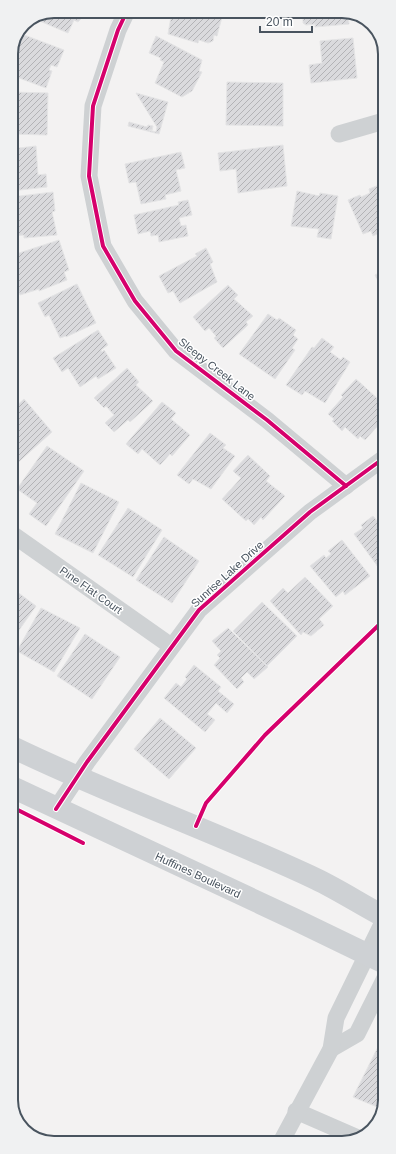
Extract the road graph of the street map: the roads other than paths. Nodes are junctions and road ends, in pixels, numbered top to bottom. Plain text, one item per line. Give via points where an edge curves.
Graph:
1 (124, 18) edge
2 (378, 123) edge
3 (340, 134) dead end
4 (378, 462) edge
5 (346, 486) junction
6 (18, 538) edge
7 (171, 646) junction
8 (18, 750) edge
9 (76, 778) junction
10 (18, 790) edge
11 (56, 809) junction
12 (378, 914) edge
13 (376, 959) edge
14 (378, 992) edge
15 (331, 1049) junction
16 (296, 1111) junction
17 (351, 1135) edge
18 (284, 1136) edge

1 - 5 street, Sleepy Creek Lane via 93,106 89,176 103,246 135,301 176,351 267,420
2 - 3 street
4 - 5 street, Sunrise Lake Drive
5 - 7 street, Sunrise Lake Drive via 310,512 199,610
6 - 7 street, Pine Flat Court
7 - 9 street, Sunrise Lake Drive
8 - 9 main road
9 - 11 street, Sunrise Lake Drive
9 - 12 main road via 203,829 317,880
10 - 11 main road, Huffines Boulevard
11 - 13 main road, Huffines Boulevard
13 - 15 street via 336,1018
14 - 15 street via 357,1034
15 - 16 street
16 - 17 street
16 - 18 street

